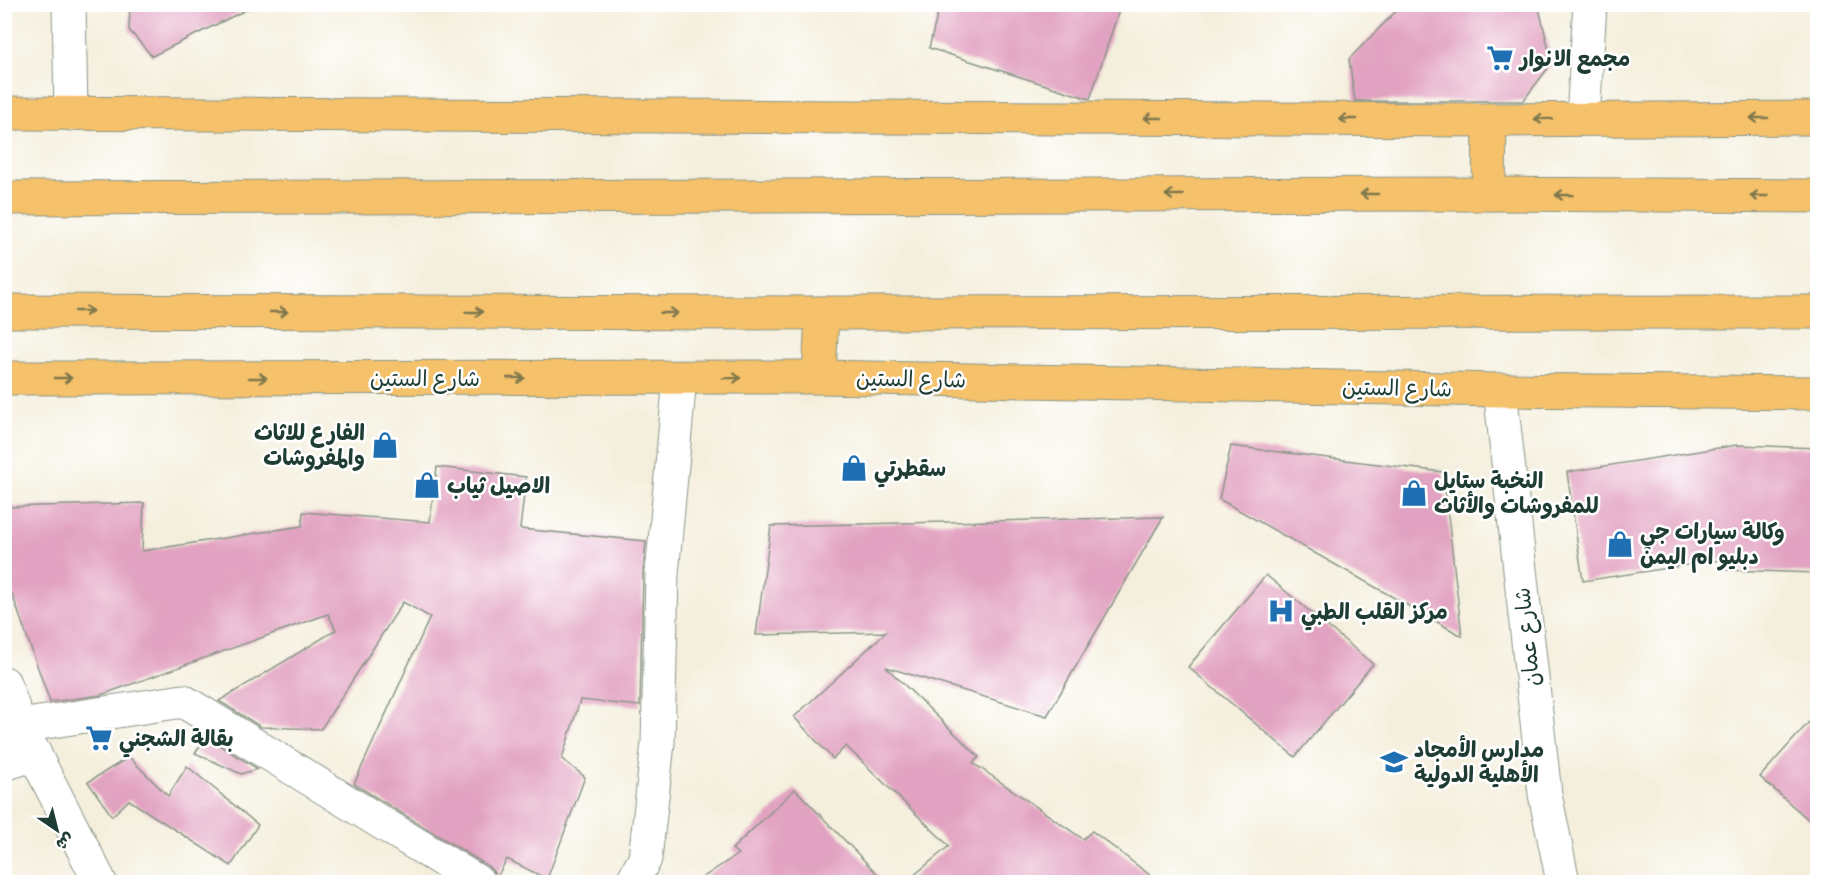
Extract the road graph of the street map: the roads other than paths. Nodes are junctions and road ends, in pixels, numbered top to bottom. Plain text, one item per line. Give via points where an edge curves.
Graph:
1 (69, 4) edge
2 (1590, 4) edge
3 (4, 113) edge
4 (71, 114) junction
5 (1583, 118) junction
6 (1818, 118) edge
7 (1490, 120) junction
8 (1489, 194) junction
9 (1818, 196) edge
10 (4, 198) edge
11 (4, 311) edge
12 (1818, 312) edge
13 (822, 313) junction
14 (819, 377) junction
15 (4, 378) edge
16 (680, 378) junction
17 (1500, 390) junction
18 (1818, 393) edge
19 (4, 683) edge
20 (28, 740) junction
21 (4, 764) edge
22 (1556, 880) edge
23 (100, 882) edge
24 (478, 882) edge
25 (632, 882) edge

1 - 4 street
2 - 5 street
3 - 4 main road
7 -> 4 main road
6 -> 5 main road
5 -> 7 main road
7 - 8 main road
9 -> 8 main road
8 -> 10 main road
11 -> 13 main road
12 - 13 main road
13 - 14 main road
16 -> 14 main road, شارع الستين
14 - 17 main road, شارع الستين
15 -> 16 main road, شارع الستين
16 - 25 street via 662,574 658,743 645,859
17 - 18 main road, شارع الستين
17 - 22 street, شارع عمان
19 - 20 street
20 - 21 street
20 - 23 street
20 - 24 street via 183,700

